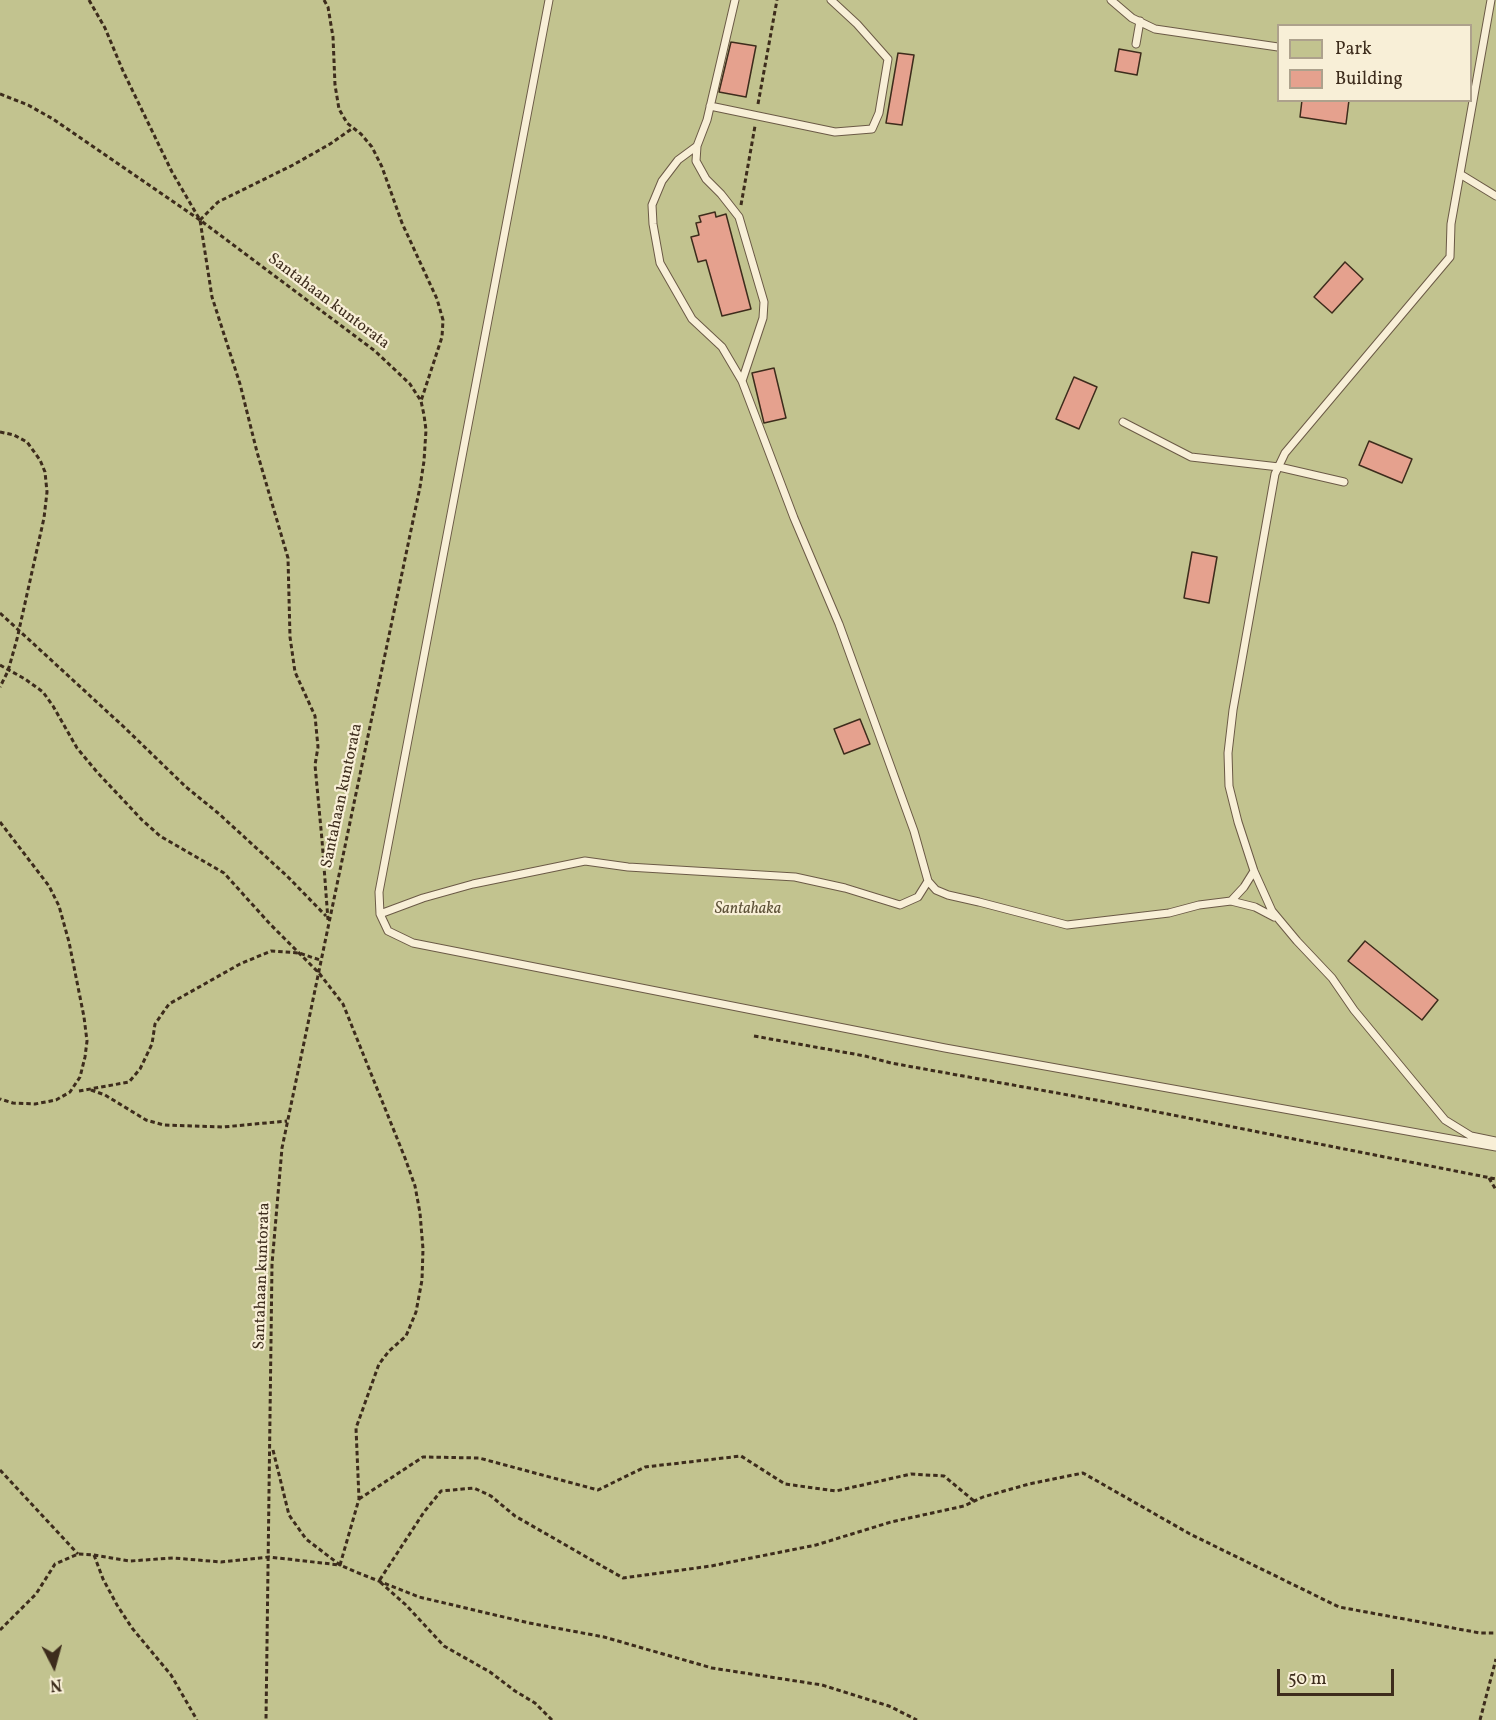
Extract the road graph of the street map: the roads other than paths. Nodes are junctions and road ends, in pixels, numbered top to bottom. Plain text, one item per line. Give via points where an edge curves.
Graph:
1 (549, 0) edge
2 (735, 0) edge
3 (831, 0) edge
4 (1111, 0) edge
5 (1491, 0) edge
6 (1140, 21) junction
7 (1136, 44) dead end
8 (1277, 46) edge
9 (1474, 79) edge
10 (1471, 102) edge
11 (710, 106) junction
12 (697, 146) junction
13 (1460, 174) junction
14 (1496, 196) edge
15 (742, 381) junction
16 (1123, 422) dead end
17 (1279, 467) junction
18 (1344, 482) dead end
19 (1254, 870) junction
20 (928, 881) junction
21 (1231, 901) junction
22 (380, 914) junction
23 (1279, 919) junction
24 (1496, 1141) edge
25 (1496, 1148) edge

1 - 22 lane via 379,892
2 - 11 lane
3 - 11 lane via 888,59 879,113 872,129 835,132
4 - 6 lane
5 - 9 lane
6 - 7 lane
6 - 8 lane via 1155,29
10 - 13 lane
11 - 12 lane
12 - 15 lane via 696,161 706,179 739,217 764,302 763,318
12 - 15 lane via 678,160 662,181 652,205 652,224 660,263 692,319 722,347
13 - 14 lane
13 - 17 lane via 1450,257 1285,453
15 - 20 lane via 839,624 914,831
16 - 17 lane via 1191,457
17 - 18 lane
17 - 19 lane via 1263,536 1228,753 1229,786
19 - 21 lane
19 - 23 lane
20 - 21 lane via 948,895 1067,925
20 - 22 lane via 918,897 900,904 795,877 585,861 473,884
21 - 23 lane
22 - 25 lane via 388,931 413,944 945,1048
23 - 24 lane via 1332,978 1445,1120 1471,1136

